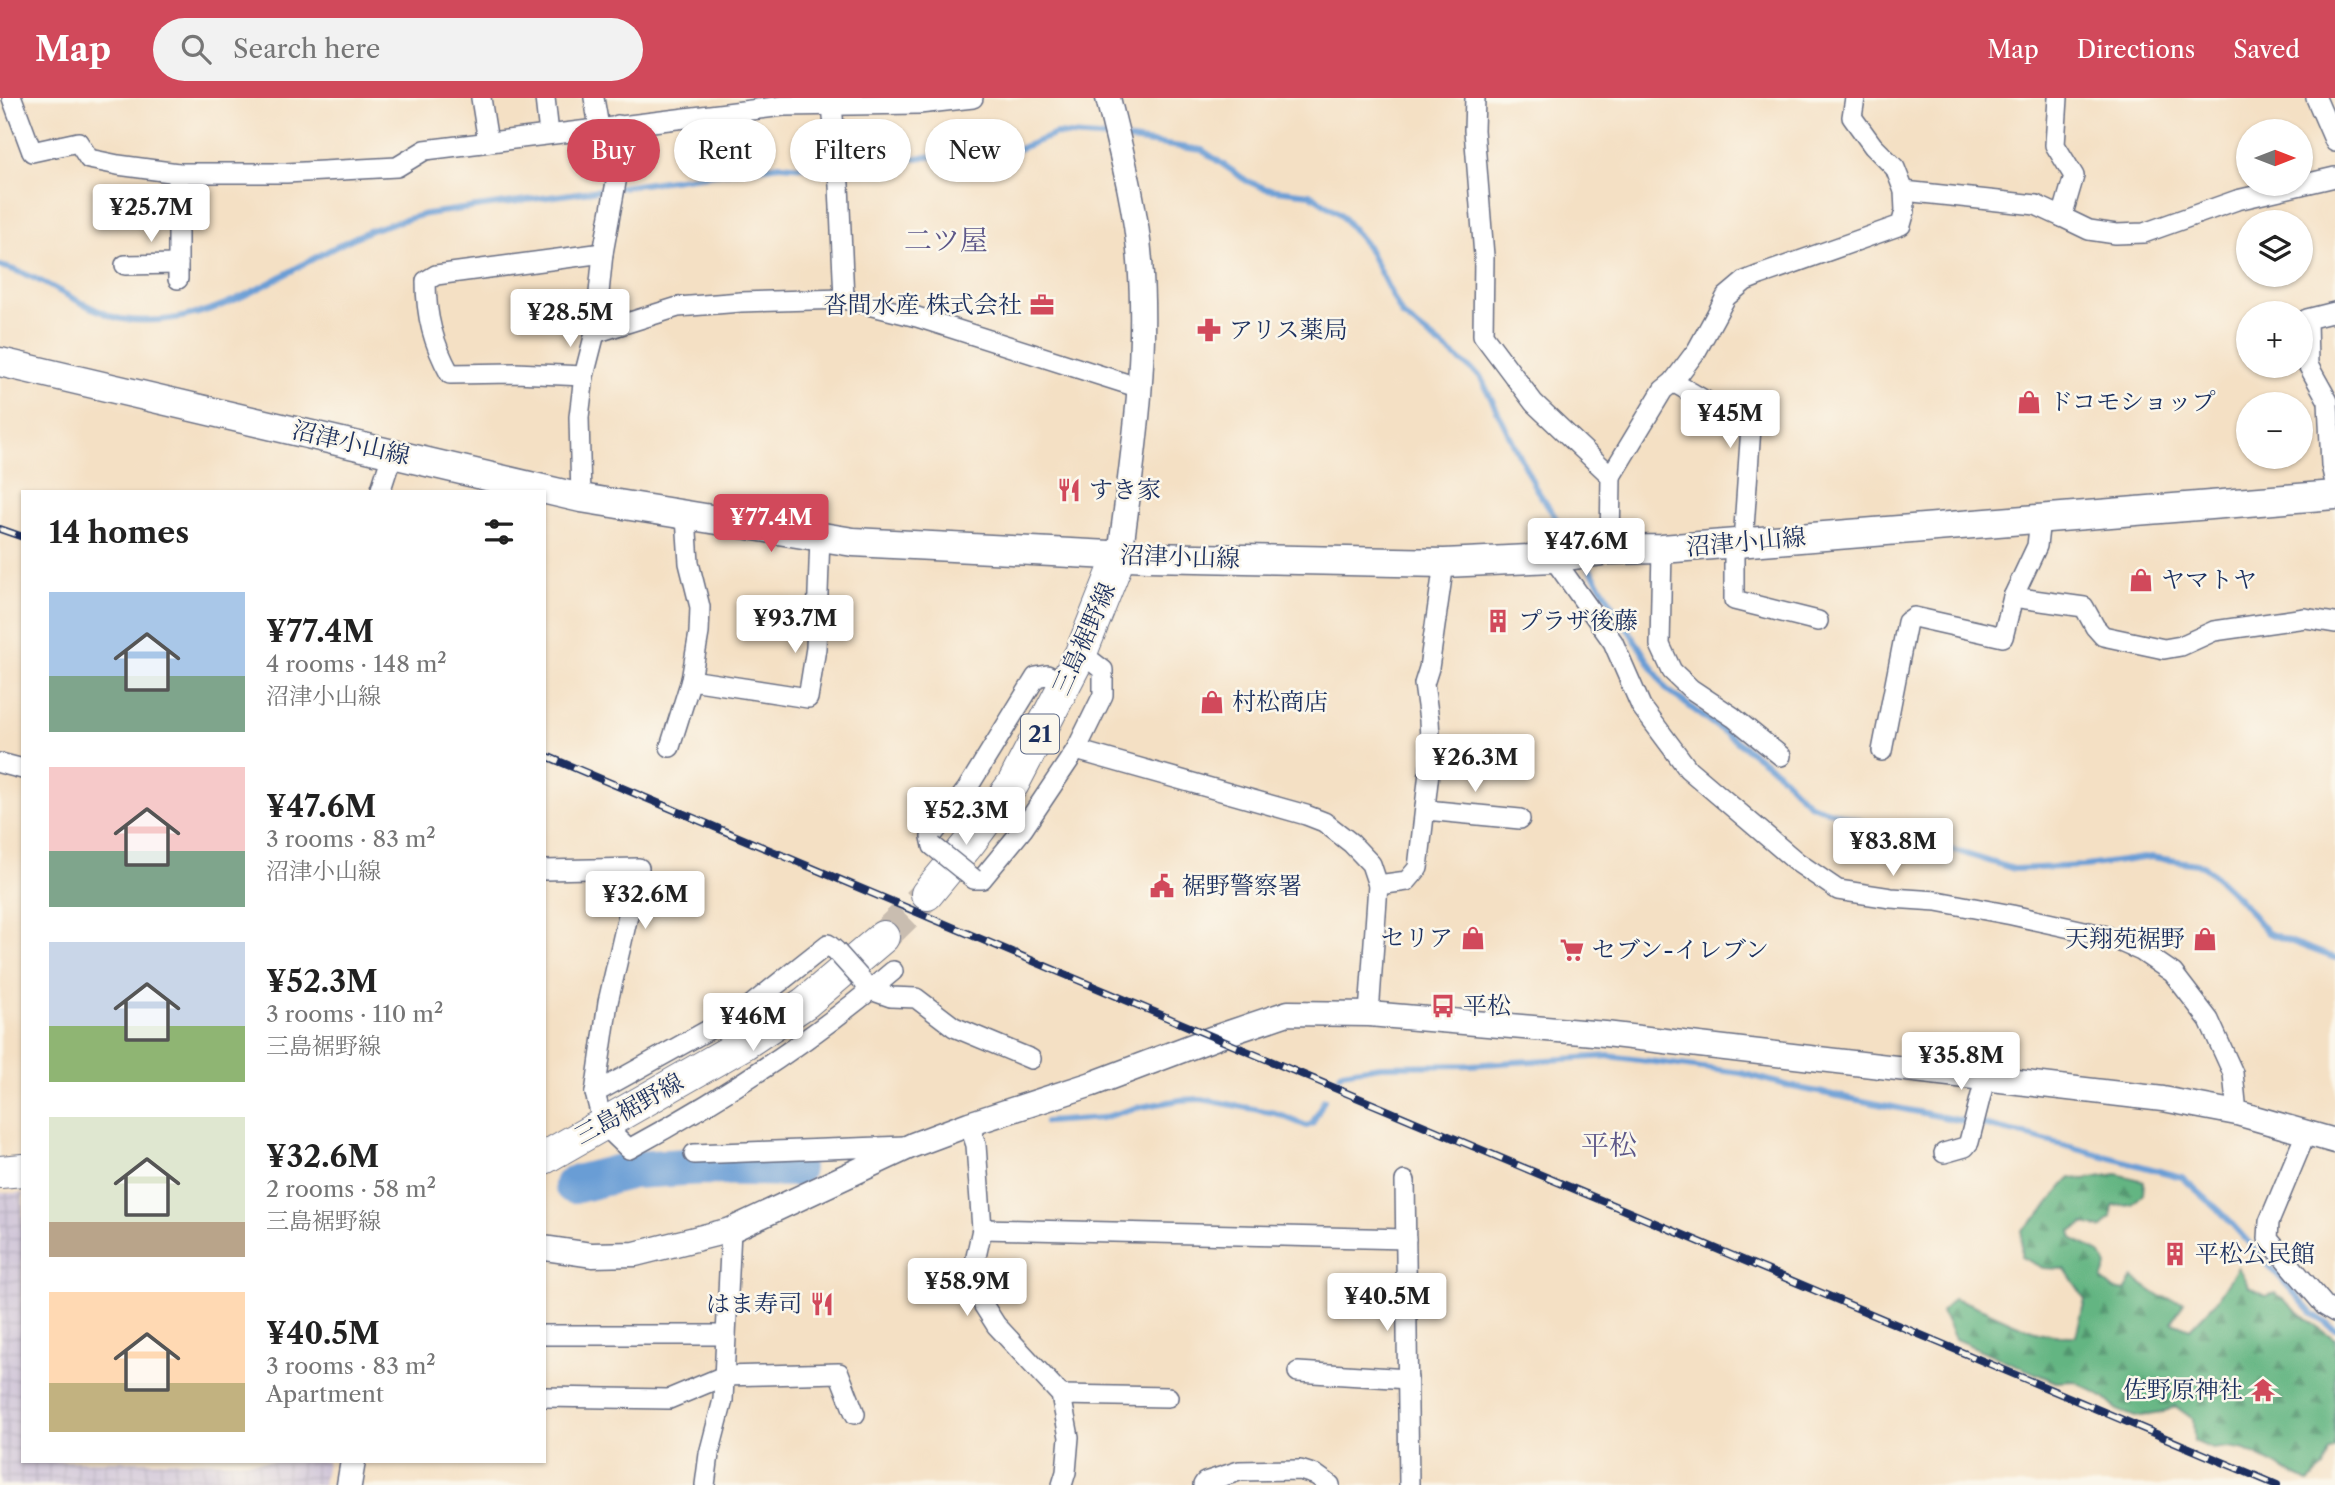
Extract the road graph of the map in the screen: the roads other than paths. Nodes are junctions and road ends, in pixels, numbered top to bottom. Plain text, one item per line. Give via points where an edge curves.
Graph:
1 (12, 98) edge
2 (481, 98) edge
3 (545, 98) edge
4 (594, 98) edge
5 (973, 98) edge
6 (1108, 98) edge
7 (1475, 98) edge
8 (1856, 98) edge
9 (2316, 98) edge
10 (2053, 99) edge
11 (904, 101) edge
12 (717, 105) edge
13 (832, 105) junction
14 (605, 119) edge
15 (648, 119) edge
16 (567, 132) edge
17 (549, 134) junction
18 (488, 142) junction
19 (2335, 142) edge
20 (178, 173) junction
21 (2335, 177) edge
22 (617, 182) edge
23 (1904, 191) junction
24 (2062, 217) junction
25 (603, 253) junction
26 (125, 265) dead end
27 (844, 299) junction
28 (2335, 314) edge
29 (595, 333) junction
30 (0, 362) edge
31 (584, 376) junction
32 (1673, 382) junction
33 (1140, 388) junction
34 (393, 452) junction
35 (1611, 476) junction
36 (2335, 483) edge
37 (381, 490) edge
38 (2335, 495) edge
39 (581, 498) junction
40 (686, 517) junction
41 (2040, 519) junction
42 (820, 537) junction
43 (1738, 542) junction
44 (1662, 549) junction
45 (1607, 550) junction
46 (1120, 555) junction
47 (1557, 557) junction
48 (1444, 563) junction
49 (2013, 597) junction
50 (1818, 621) dead end
51 (2335, 623) edge
52 (1081, 653) junction
53 (691, 680) junction
54 (1066, 684) junction
55 (670, 747) dead end
56 (1076, 750) junction
57 (1882, 751) dead end
58 (1782, 756) dead end
59 (0, 763) edge
60 (21, 768) edge
61 (1426, 810) junction
62 (1520, 819) dead end
63 (546, 870) edge
64 (1378, 885) junction
65 (927, 894) tunnel mouth
66 (883, 937) tunnel mouth
67 (893, 971) dead end
68 (867, 985) junction
69 (1369, 1014) junction
70 (1031, 1059) dead end
71 (1985, 1079) junction
72 (596, 1093) junction
73 (2238, 1113) junction
74 (603, 1124) junction
75 (969, 1124) junction
76 (2307, 1131) junction
77 (2335, 1141) edge
78 (913, 1145) junction
79 (1944, 1153) dead end
80 (694, 1154) dead end
81 (546, 1157) edge
82 (21, 1170) edge
83 (0, 1172) edge
84 (1405, 1181) dead end
85 (982, 1229) junction
86 (731, 1230) junction
87 (1406, 1239) junction
88 (546, 1248) edge
89 (2335, 1312) edge
90 (546, 1335) edge
91 (726, 1335) junction
92 (1298, 1372) dead end
93 (724, 1376) junction
94 (1408, 1378) junction
95 (1060, 1395) junction
96 (546, 1397) edge
97 (1168, 1397) dead end
98 (855, 1414) dead end
99 (353, 1463) edge
100 (1069, 1481) edge
101 (1327, 1484) edge
102 (349, 1485) edge
103 (705, 1485) edge
104 (1203, 1485) edge
105 (1409, 1485) edge

1 - 20 street via 33,152 78,142 89,159
2 - 18 street
3 - 17 street
4 - 14 street
5 - 11 street
6 - 33 street via 1140,260
7 - 35 street via 1484,256 1483,335 1534,402
8 - 23 street via 1852,117 1895,168
9 - 19 street
10 - 24 street via 2055,145 2074,176
11 - 13 street
12 - 13 street
12 - 15 street
13 - 27 street
16 - 17 street
17 - 18 street
18 - 20 street via 425,150 397,167
20 - 26 street via 178,271
21 - 24 street via 2237,201 2144,233 2089,230
22 - 25 street
23 - 24 street via 2036,205
23 - 32 street via 1901,225 1745,281 1726,297
25 - 29 street
25 - 31 street via 436,275 426,281 430,329 450,374
27 - 29 street via 678,307
27 - 33 street via 917,317
28 - 36 street via 2306,319 2308,365 2328,401
29 - 31 street
30 - 34 main road, 沼津小山線
31 - 39 street via 579,416
32 - 35 street via 1663,390
32 - 43 street via 1751,427
33 - 46 street
34 - 37 street
34 - 39 main road, 沼津小山線
35 - 45 street
38 - 41 main road, 沼津小山線
39 - 40 main road, 沼津小山線
40 - 42 main road, 沼津小山線
40 - 53 street via 699,607
41 - 43 main road, 沼津小山線
41 - 49 street via 2037,546
42 - 46 main road, 沼津小山線
42 - 53 street via 816,648 808,698
43 - 44 main road, 沼津小山線
43 - 50 street via 1734,600
44 - 45 main road, 沼津小山線
44 - 58 street via 1660,645 1672,671
45 - 47 main road, 沼津小山線
46 - 48 main road, 沼津小山線
46 - 52 main road, 三島裾野線 / 21
47 - 48 main road, 沼津小山線
47 - 73 street via 1613,642 1641,706 1688,769 1797,862 1838,890 2012,915 2107,936 2141,951 2173,974 2208,1020 2233,1073
48 - 61 street via 1424,684 1431,755
49 - 51 street via 2084,607 2103,636 2165,649 2214,631 2305,618
49 - 57 street via 2003,637 1914,617 1907,622
52 - 54 main road, 三島裾野線 / 21
52 - 56 street via 1103,670 1104,681 1103,695
53 - 55 street
54 - 56 street, bridge via 1047,675 1036,677 967,789 931,837 933,846 974,879 982,879 1023,829
54 - 65 main road, 三島裾野線 / 21 via 1013,785
56 - 64 street via 1324,822 1371,864
59 - 60 street
61 - 62 street
61 - 64 street via 1418,869 1408,881
63 - 72 street via 639,869 608,1002
64 - 69 street
66 - 74 main road, 三島裾野線 via 805,1003 746,1043
67 - 68 street
68 - 70 street via 891,997 916,998 954,1027
68 - 72 street, bridge via 828,944 746,1009
68 - 74 street via 761,1072 638,1151
69 - 71 street via 1605,1034
69 - 75 street via 1288,1013
71 - 73 street via 2163,1099
71 - 79 street via 1969,1142
72 - 74 street
73 - 76 street
74 - 81 main road, 三島裾野線
75 - 78 street
75 - 85 street via 976,1145
76 - 77 street
76 - 89 street via 2269,1222 2268,1239
78 - 80 street
78 - 86 street
82 - 83 main road
84 - 87 street
85 - 87 street
85 - 95 street via 976,1257 984,1306
86 - 88 street via 635,1254 592,1255
86 - 91 street
87 - 94 street
90 - 91 street
91 - 93 street
92 - 94 street
93 - 96 street via 669,1399
93 - 98 street via 839,1373
93 - 103 street
94 - 105 street
95 - 97 street
95 - 100 street via 1069,1437
99 - 102 street
101 - 104 street via 1300,1470 1239,1471

